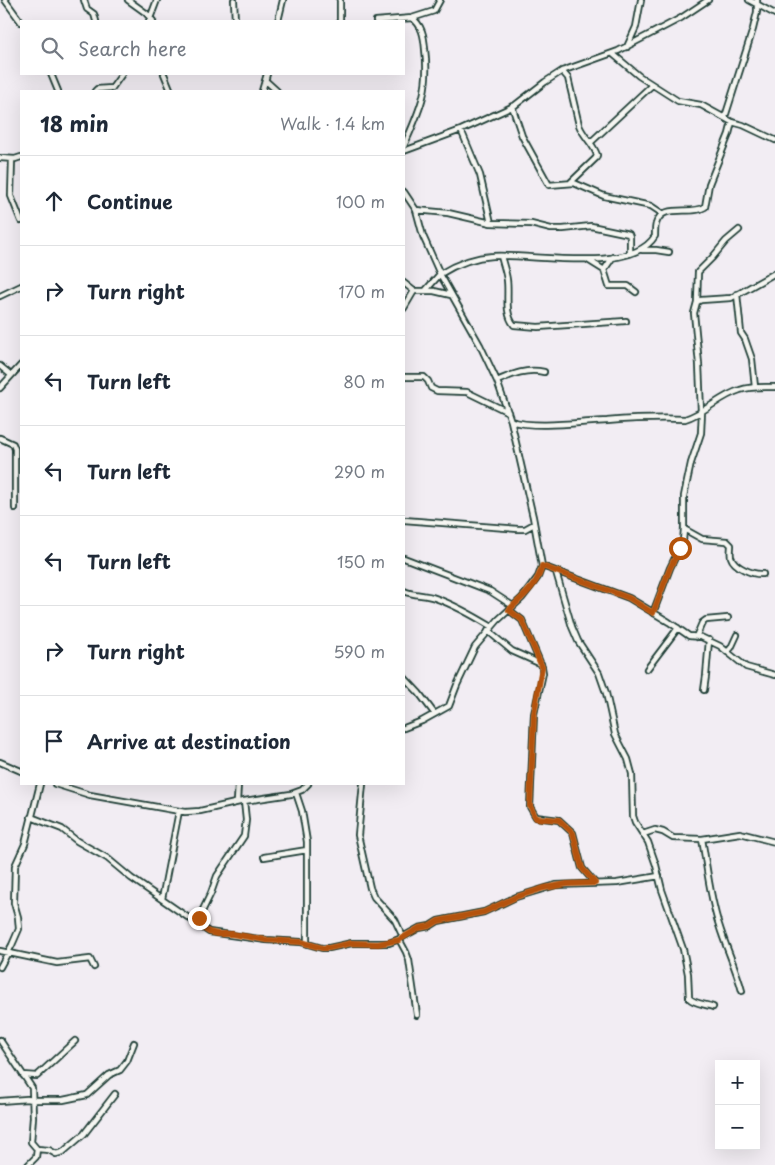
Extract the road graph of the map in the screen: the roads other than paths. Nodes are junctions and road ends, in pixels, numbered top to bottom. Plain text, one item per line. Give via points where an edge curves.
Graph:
1 (5, 0) edge
2 (84, 0) edge
3 (128, 0) edge
4 (157, 0) edge
5 (234, 0) edge
6 (283, 0) edge
7 (340, 0) edge
8 (440, 0) edge
9 (641, 0) edge
10 (708, 0) edge
11 (749, 0) edge
12 (757, 3) edge
13 (775, 14) edge
14 (412, 18) junction
15 (96, 20) edge
16 (151, 20) edge
17 (235, 20) edge
18 (278, 20) edge
19 (340, 20) edge
20 (388, 20) edge
21 (20, 21) edge
22 (627, 47) junction
23 (613, 54) junction
24 (562, 71) junction
25 (51, 75) edge
26 (121, 75) edge
27 (164, 75) edge
28 (267, 75) edge
29 (266, 82) junction
30 (652, 85) junction
31 (58, 90) edge
32 (97, 90) edge
33 (171, 90) edge
34 (262, 90) edge
35 (277, 90) edge
36 (512, 106) junction
37 (725, 117) junction
38 (732, 122) junction
39 (461, 130) junction
40 (775, 140) edge
41 (591, 142) junction
42 (405, 144) edge
43 (405, 151) edge
44 (20, 157) edge
45 (0, 158) edge
46 (12, 159) junction
47 (571, 182) junction
48 (405, 194) edge
49 (416, 210) junction
50 (663, 214) junction
51 (20, 219) edge
52 (490, 223) junction
53 (739, 230) dead end
54 (638, 250) junction
55 (669, 252) dead end
56 (630, 253) junction
57 (501, 256) junction
58 (613, 258) junction
59 (588, 260) junction
60 (604, 270) junction
61 (775, 273) edge
62 (440, 274) junction
63 (405, 284) edge
64 (20, 286) edge
65 (426, 290) junction
66 (414, 291) junction
67 (636, 292) dead end
68 (737, 294) junction
69 (451, 295) junction
70 (0, 296) edge
71 (696, 302) junction
72 (405, 306) edge
73 (626, 321) dead end
74 (0, 366) edge
75 (20, 366) edge
76 (544, 372) dead end
77 (11, 375) junction
78 (405, 377) edge
79 (497, 381) junction
80 (755, 387) junction
81 (775, 387) edge
82 (0, 388) edge
83 (508, 412) junction
84 (702, 412) junction
85 (510, 421) junction
86 (0, 438) edge
87 (15, 508) dead end
88 (405, 520) edge
89 (534, 524) junction
90 (684, 529) junction
91 (405, 558) edge
92 (542, 566) junction
93 (556, 572) junction
94 (763, 574) dead end
95 (405, 591) edge
96 (511, 608) junction
97 (653, 613) junction
98 (728, 618) dead end
99 (492, 627) junction
100 (678, 628) junction
101 (488, 631) junction
102 (737, 635) dead end
103 (696, 637) junction
104 (708, 640) junction
105 (727, 652) junction
106 (541, 664) junction
107 (647, 669) dead end
108 (775, 675) edge
109 (405, 679) edge
110 (704, 690) dead end
111 (434, 713) junction
112 (405, 728) edge
113 (0, 762) edge
114 (20, 771) edge
115 (40, 785) edge
116 (58, 785) edge
117 (238, 785) edge
118 (306, 785) edge
119 (363, 785) edge
120 (296, 792) junction
121 (244, 801) junction
122 (237, 802) junction
123 (179, 812) junction
124 (32, 818) junction
125 (643, 834) junction
126 (702, 838) junction
127 (775, 842) edge
128 (307, 850) junction
129 (264, 857) dead end
130 (659, 876) junction
131 (595, 883) junction
132 (162, 899) junction
133 (196, 924) junction
134 (401, 938) junction
135 (307, 944) junction
136 (0, 951) edge
137 (7, 953) junction
138 (0, 967) edge
139 (94, 968) dead end
140 (742, 991) dead end
141 (713, 1007) dead end
142 (417, 1015) dead end
143 (0, 1040) edge
144 (75, 1041) dead end
145 (134, 1043) dead end
146 (23, 1075) junction
147 (115, 1094) dead end
148 (33, 1100) junction
149 (0, 1101) edge
150 (37, 1149) junction
151 (28, 1165) edge

1 - 21 street
2 - 15 street
3 - 16 street
4 - 16 street
5 - 17 street
6 - 18 street
7 - 19 street
8 - 14 street via 434,11
9 - 22 street via 636,27
10 - 22 street
11 - 12 street
12 - 13 street
12 - 37 street via 753,29
14 - 20 street
14 - 42 street via 423,33 427,81 420,109
22 - 23 street
23 - 24 street
23 - 30 street
24 - 36 street
24 - 41 street via 568,78 581,131
25 - 31 street
26 - 32 street via 112,88
27 - 33 street
28 - 29 street
29 - 34 street
29 - 35 street
30 - 37 street via 678,101 701,105
30 - 41 street
36 - 39 street
36 - 47 street via 522,136 547,183
37 - 38 street
38 - 40 street
38 - 50 street via 709,184 705,207
39 - 43 street
39 - 52 street via 480,175
41 - 47 street via 597,152 596,158
44 - 46 street
45 - 46 street
46 - 51 street via 11,196
47 - 50 street via 615,199 651,206
48 - 49 street
49 - 52 street via 448,213
49 - 62 street via 423,236
50 - 54 street via 655,224 653,239
52 - 56 street via 531,224 551,229 591,226 612,229 629,234
53 - 71 street via 698,272
54 - 55 street
54 - 56 street
56 - 58 street
57 - 59 street
57 - 62 street via 468,260
57 - 73 street via 507,279 508,310 514,325 538,327
58 - 59 street
58 - 60 street
59 - 60 street
60 - 67 street via 609,286 628,286
61 - 68 street
62 - 65 street
62 - 69 street
63 - 66 street
64 - 70 street
65 - 66 street
65 - 69 street
66 - 72 street
68 - 71 street via 725,300
68 - 80 street via 740,327 752,359
69 - 79 street
71 - 84 street via 694,313
74 - 77 street
75 - 77 street
76 - 79 street via 525,371
77 - 82 street
78 - 83 street via 424,378 437,392 467,392
79 - 83 street
80 - 81 street
80 - 84 street via 741,389
83 - 85 street
84 - 85 street via 685,419 574,424
84 - 90 street via 701,433 684,496
85 - 89 street
86 - 87 street via 13,444 15,449
88 - 89 street via 518,529
89 - 92 street
90 - 94 street via 702,539 727,541 736,564
90 - 97 street via 680,548
91 - 96 street via 490,591 503,598
92 - 93 street
92 - 96 street via 520,602
93 - 97 street via 629,598
93 - 125 street via 572,627 599,672 615,734 628,759 632,774 633,816
95 - 99 street via 415,596 448,602
96 - 99 street
96 - 106 street via 522,620
97 - 100 street
98 - 103 street via 706,620
99 - 101 street
100 - 103 street
100 - 107 street
101 - 106 street via 512,651
101 - 111 street via 475,647 449,706
102 - 105 street
103 - 104 street
104 - 105 street
104 - 110 street
105 - 108 street via 746,667
106 - 131 street via 543,672 534,714 530,806 536,818 559,820 573,833 582,868
109 - 111 street
111 - 112 street
113 - 114 street
115 - 124 street
116 - 123 street via 90,795
117 - 122 street
118 - 120 street
119 - 134 street via 358,836 370,888 395,920
120 - 121 street
120 - 128 street via 306,827
121 - 122 street
121 - 133 street via 244,836 217,876
122 - 123 street via 200,811
123 - 132 street
124 - 132 street via 62,829
124 - 137 street via 25,844 14,866 13,898 19,929
125 - 126 street via 655,830 673,838
125 - 130 street
126 - 127 street via 740,833
126 - 140 street via 714,906
128 - 129 street
128 - 135 street
130 - 131 street
130 - 141 street via 686,960 689,998
131 - 134 street via 544,888 484,912 438,921
132 - 133 street
133 - 135 street via 217,934
134 - 135 street via 384,944 352,943 329,948
134 - 142 street via 409,960
136 - 137 street
137 - 138 street
137 - 139 street via 56,963 90,959
143 - 146 street
144 - 146 street via 41,1073 34,1077
145 - 148 street via 120,1070 109,1075 87,1095 63,1100
146 - 148 street via 31,1084
147 - 150 street via 84,1134 63,1152 56,1154
148 - 149 street
148 - 150 street via 31,1142
150 - 151 street via 36,1157

